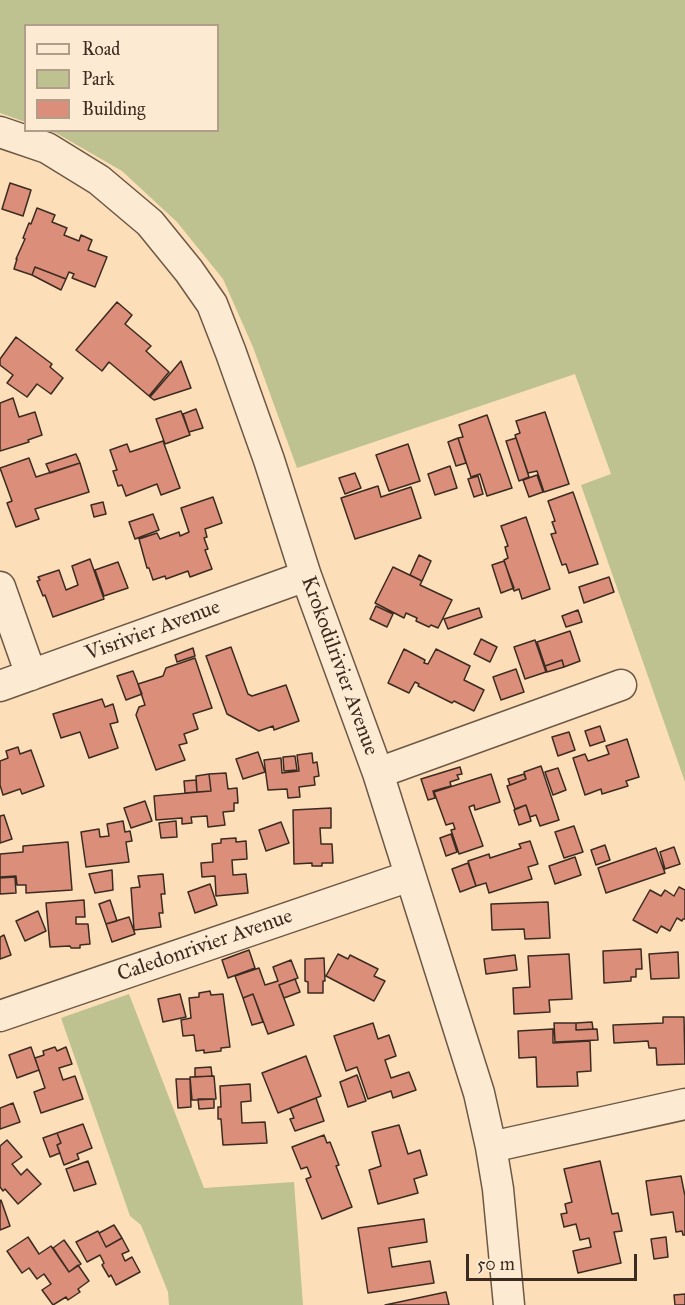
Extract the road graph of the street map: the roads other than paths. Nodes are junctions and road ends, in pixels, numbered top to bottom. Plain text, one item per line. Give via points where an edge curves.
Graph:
1 (0, 132) edge
2 (306, 576) junction
3 (0, 587) edge
4 (31, 675) junction
5 (621, 685) dead end
6 (0, 686) edge
7 (378, 773) junction
8 (410, 876) junction
9 (0, 1016) edge
10 (685, 1104) edge
11 (491, 1147) junction
12 (509, 1305) edge

1 - 2 street, Krokodilrivier Avenue via 47,148 99,180 150,224 212,304
2 - 4 street, Visrivier Avenue
2 - 7 street, Krokodilrivier Avenue
3 - 4 street
4 - 6 street, Visrivier Avenue
5 - 7 street
7 - 8 street, Krokodilrivier Avenue
8 - 9 street, Caledonrivier Avenue
8 - 11 street, Krokodilrivier Avenue via 479,1093
10 - 11 street
11 - 12 street, Krokodilrivier Avenue

